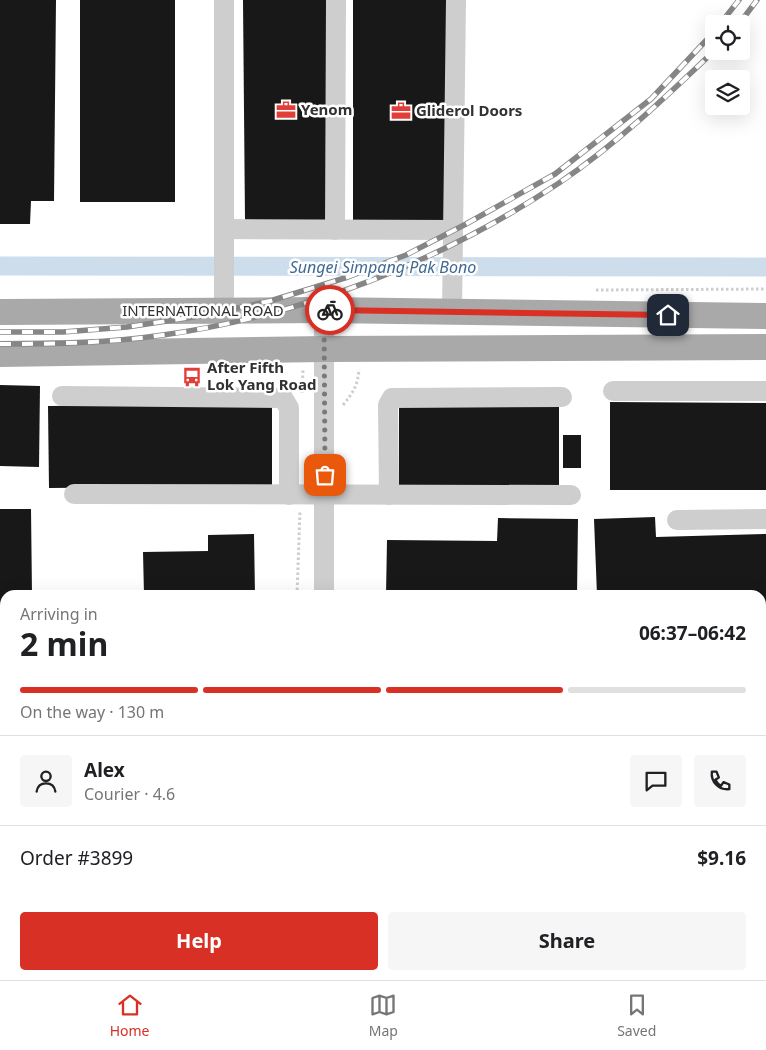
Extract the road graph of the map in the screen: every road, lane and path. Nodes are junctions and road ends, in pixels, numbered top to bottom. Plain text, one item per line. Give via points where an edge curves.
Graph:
1 (224, 0) edge
2 (336, 0) edge
3 (456, 0) edge
4 (224, 230) junction
5 (335, 230) junction
6 (453, 231) junction
7 (224, 299) junction
8 (452, 301) junction
9 (324, 310) junction
10 (0, 312) edge
11 (766, 316) edge
12 (766, 347) edge
13 (325, 349) junction
14 (0, 354) edge
15 (613, 391) dead end
16 (766, 391) edge
17 (62, 396) dead end
18 (562, 397) dead end
19 (74, 494) dead end
20 (289, 495) junction
21 (325, 495) junction
22 (389, 495) junction
23 (571, 496) dead end
24 (766, 519) edge
25 (677, 520) dead end
26 (324, 590) edge

1 - 4 street
2 - 5 street
3 - 6 street
4 - 5 street
4 - 7 street
5 - 6 street
6 - 8 street
7 - 9 main road, INTERNATIONAL ROAD
7 - 10 main road, INTERNATIONAL ROAD
8 - 9 main road, INTERNATIONAL ROAD
8 - 11 main road, INTERNATIONAL ROAD
9 - 13 street
12 - 13 main road
13 - 14 main road
13 - 21 street
15 - 16 street
17 - 20 street via 283,398 288,408
18 - 22 street via 392,398 388,406
19 - 20 street
20 - 21 street
21 - 22 street
21 - 26 street
22 - 23 street
24 - 25 street

